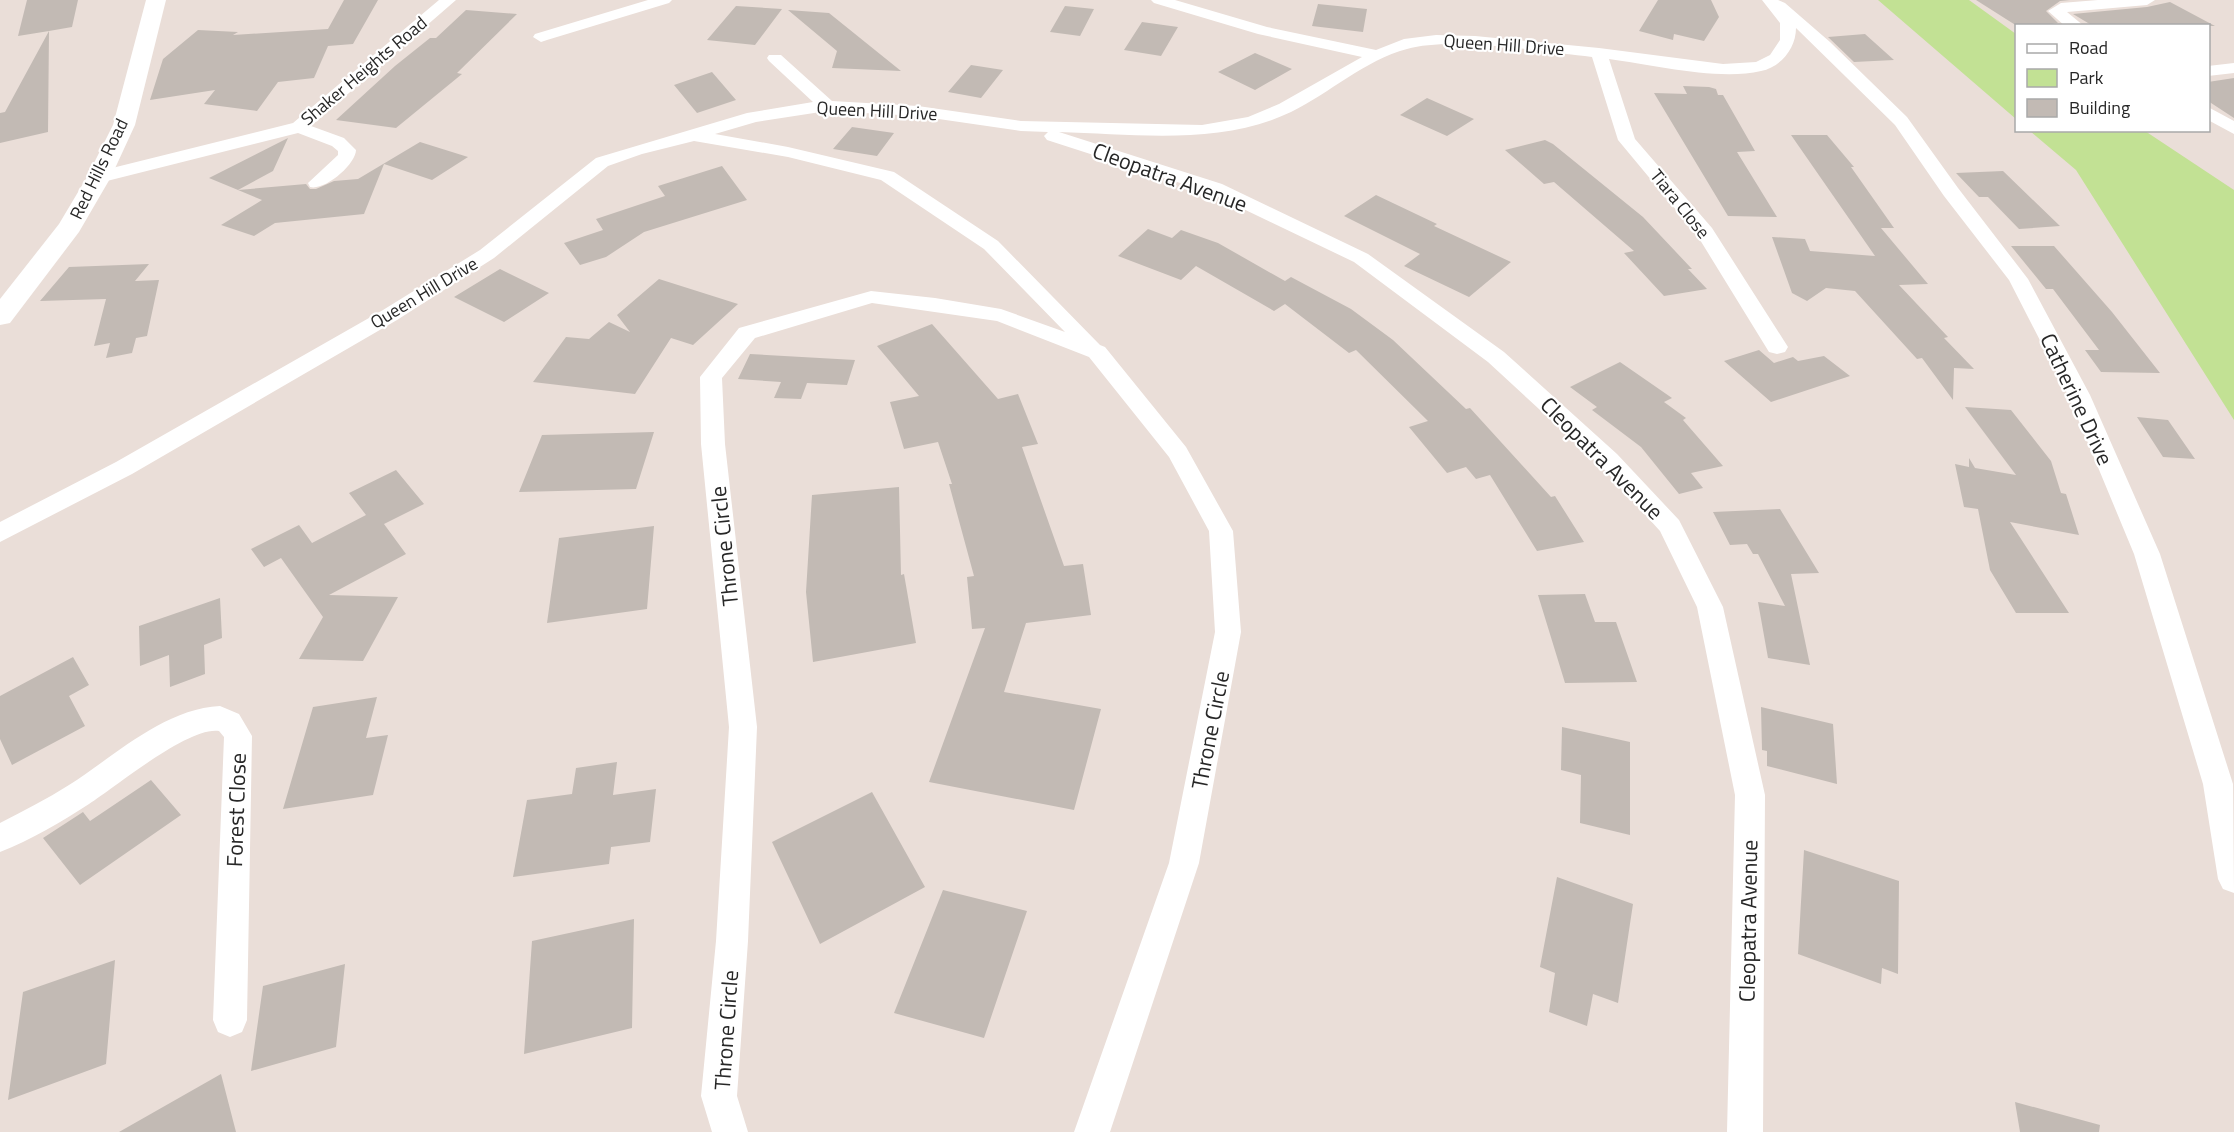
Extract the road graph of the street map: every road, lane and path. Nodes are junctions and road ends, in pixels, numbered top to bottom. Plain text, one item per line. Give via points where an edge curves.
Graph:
1 (156, 0) edge
2 (448, 0) edge
3 (664, 0) edge
4 (1159, 0) edge
5 (1772, 0) edge
6 (2147, 0) edge
7 (2073, 24) edge
8 (541, 37) dead end
9 (1599, 53) junction
10 (1377, 55) junction
11 (775, 58) dead end
12 (2234, 68) edge
13 (2210, 71) edge
14 (827, 106) junction
15 (2210, 113) edge
16 (1022, 126) junction
17 (298, 127) junction
18 (2234, 129) edge
19 (692, 136) junction
20 (99, 177) junction
21 (317, 183) dead end
22 (0, 317) edge
23 (1777, 347) dead end
24 (1097, 352) junction
25 (0, 533) edge
26 (0, 838) edge
27 (2234, 879) edge
28 (230, 1020) dead end
29 (730, 1132) edge
30 (1092, 1132) edge
31 (1745, 1132) edge

1 - 20 main road, Red Hills Road via 123,125
2 - 17 street, Shaker Heights Road
3 - 8 street
4 - 10 street via 1264,31
5 - 9 street, Queen Hill Drive via 1788,23 1788,40 1776,58 1759,67 1723,69
5 - 27 street, Catherine Drive via 1901,121 2018,279 2074,386 2146,554 2218,784
6 - 7 street via 2056,11
9 - 10 street, Queen Hill Drive via 1436,40 1404,44
9 - 23 street, Tiara Close via 1627,140 1705,232
10 - 16 street, Queen Hill Drive via 1286,108 1252,121 1203,130
11 - 14 street
12 - 13 street
14 - 16 street, Queen Hill Drive via 918,111
14 - 19 street, Queen Hill Drive via 753,117
15 - 18 street
16 - 31 street, Cleopatra Avenue via 1215,188 1361,258 1496,357 1609,460 1670,526 1710,607 1750,795
17 - 20 street, Shaker Heights Road
17 - 21 street via 338,142 347,150 347,157
19 - 24 street, Throne Circle via 788,152 887,176 991,245
19 - 25 street, Queen Hill Drive via 602,162 487,254 390,315 124,468
20 - 22 main road, Red Hills Road via 70,227
24 - 29 street, Throne Circle via 1001,315 871,297 747,333 711,377 713,444 743,727 719,1096
24 - 30 street, Throne Circle via 1178,453 1221,531 1228,632 1184,863
26 - 28 street, Forest Close via 78,795 174,732 219,718 232,725 238,736

